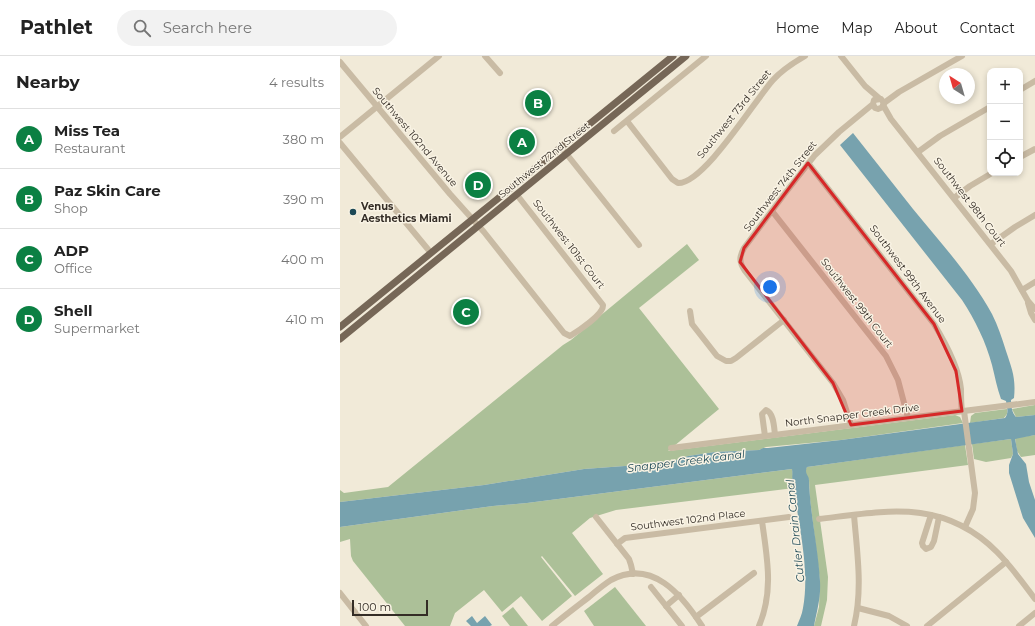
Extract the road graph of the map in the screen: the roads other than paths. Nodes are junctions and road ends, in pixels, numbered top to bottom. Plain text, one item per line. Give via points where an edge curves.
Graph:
1 (439, 56) edge
2 (485, 56) edge
3 (674, 56) edge
4 (686, 56) edge
5 (706, 56) edge
6 (805, 56) edge
7 (841, 56) edge
8 (962, 56) edge
9 (340, 62) edge
10 (500, 73) dead end
11 (653, 73) junction
12 (658, 79) junction
13 (1035, 81) edge
14 (1023, 88) edge
15 (614, 104) junction
16 (878, 104) junction
17 (377, 107) junction
18 (987, 109) edge
19 (620, 111) junction
20 (627, 121) junction
21 (614, 131) dead end
22 (340, 137) edge
23 (340, 143) edge
24 (561, 147) junction
25 (1035, 149) edge
26 (918, 152) junction
27 (566, 154) junction
28 (1023, 155) edge
29 (808, 163) junction
30 (987, 176) edge
31 (517, 195) junction
32 (954, 198) junction
33 (772, 211) junction
34 (1035, 215) edge
35 (472, 219) junction
36 (478, 226) junction
37 (991, 244) junction
38 (639, 245) dead end
39 (431, 253) junction
40 (1035, 282) edge
41 (1022, 290) junction
42 (372, 301) junction
43 (1028, 301) junction
44 (1035, 310) edge
45 (690, 312) dead end
46 (365, 319) junction
47 (784, 320) junction
48 (1035, 320) edge
49 (340, 327) edge
50 (567, 335) joint
51 (340, 339) edge
52 (1035, 402) edge
53 (963, 411) junction
54 (908, 418) junction
55 (851, 425) junction
56 (775, 435) junction
57 (765, 436) junction
58 (671, 448) dead end
59 (854, 515) junction
60 (931, 515) junction
61 (789, 517) dead end
62 (939, 517) junction
63 (596, 518) dead end
64 (819, 520) dead end
65 (762, 521) junction
66 (965, 527) junction
67 (617, 544) junction
68 (1006, 562) junction
69 (754, 573) dead end
70 (632, 574) junction
71 (651, 587) dead end
72 (340, 593) edge
73 (679, 595) junction
74 (1035, 599) edge
75 (666, 606) junction
76 (858, 608) junction
77 (1035, 613) edge
78 (696, 617) junction
79 (364, 624) edge
80 (356, 626) edge
81 (552, 626) edge
82 (682, 626) edge
83 (702, 626) edge
84 (759, 626) edge
85 (854, 626) edge
86 (906, 626) edge
87 (927, 626) edge
88 (1019, 626) edge

1 - 17 street
2 - 10 street
3 - 11 main road, Southwest 72nd Street
4 - 12 main road, Southwest 72nd Street
5 - 20 street
6 - 20 street, Southwest 73rd Street via 773,80 723,146 687,182 678,183 670,176
7 - 16 street, Southwest 98th Court
8 - 16 street, Southwest 74th Street
9 - 17 street, Southwest 102nd Avenue
11 - 12 main road
11 - 15 main road, Southwest 72nd Street
12 - 19 main road, Southwest 72nd Street
13 - 14 street
15 - 19 main road
15 - 24 main road, Southwest 72nd Street
16 - 26 street, Southwest 98th Court
16 - 29 street, Southwest 74th Street via 835,136
17 - 22 street
17 - 35 street, Southwest 102nd Avenue
18 - 26 street
19 - 27 main road, Southwest 72nd Street
20 - 21 street
23 - 39 street
24 - 27 street
24 - 35 main road, Southwest 72nd Street
25 - 28 street
26 - 32 street, Southwest 98th Court
27 - 31 main road, Southwest 72nd Street
27 - 38 street
29 - 33 street, Southwest 74th Street
29 - 53 street, Southwest 99th Avenue via 934,324 953,362 961,388
30 - 32 street
31 - 36 main road, Southwest 72nd Street
31 - 50 street, Southwest 101st Court via 600,299 603,307 599,314 580,329 570,336
32 - 37 street, Southwest 98th Court
33 - 47 street, Southwest 74th Street via 744,248 739,259 745,271
33 - 54 street, Southwest 99th Court via 886,356 899,384
34 - 37 street
35 - 36 street, Southwest 102nd Avenue
35 - 39 main road, Southwest 72nd Street
36 - 46 main road, Southwest 72nd Street
36 - 50 street, Southwest 102nd Avenue
37 - 41 street, Southwest 98th Court
39 - 42 main road, Southwest 72nd Street
40 - 41 street
41 - 43 street, Southwest 98th Court
42 - 46 main road
42 - 49 main road, Southwest 72nd Street
43 - 44 street, Southwest 98th Court
43 - 48 street, Southwest 98th Court
45 - 47 street via 692,324 718,356 729,362
46 - 51 main road, Southwest 72nd Street
47 - 55 street via 837,388
52 - 53 street, North Snapper Creek Drive
53 - 54 street, North Snapper Creek Drive
53 - 66 street, Southwest 99th Avenue via 975,499
54 - 55 street, North Snapper Creek Drive
55 - 56 street, North Snapper Creek Drive
56 - 57 street, North Snapper Creek Drive
56 - 57 street via 771,414 766,410 762,414
57 - 58 street, North Snapper Creek Drive
59 - 60 street via 896,511
59 - 64 street
59 - 76 street via 860,577
60 - 62 street
60 - 62 street via 922,544 926,549 930,548 934,541
61 - 65 street, Southwest 102nd Place
62 - 66 street
63 - 67 street
65 - 67 street, Southwest 102nd Place via 625,538
65 - 84 street via 769,584
66 - 68 street via 991,546
67 - 70 street via 630,561
68 - 74 street
68 - 87 street
69 - 78 street
70 - 73 street via 659,579
70 - 81 street via 610,581
71 - 75 street
72 - 79 street
73 - 75 street
73 - 78 street
75 - 82 street
76 - 85 street
76 - 86 street via 889,616
77 - 88 street
78 - 83 street
79 - 80 street

